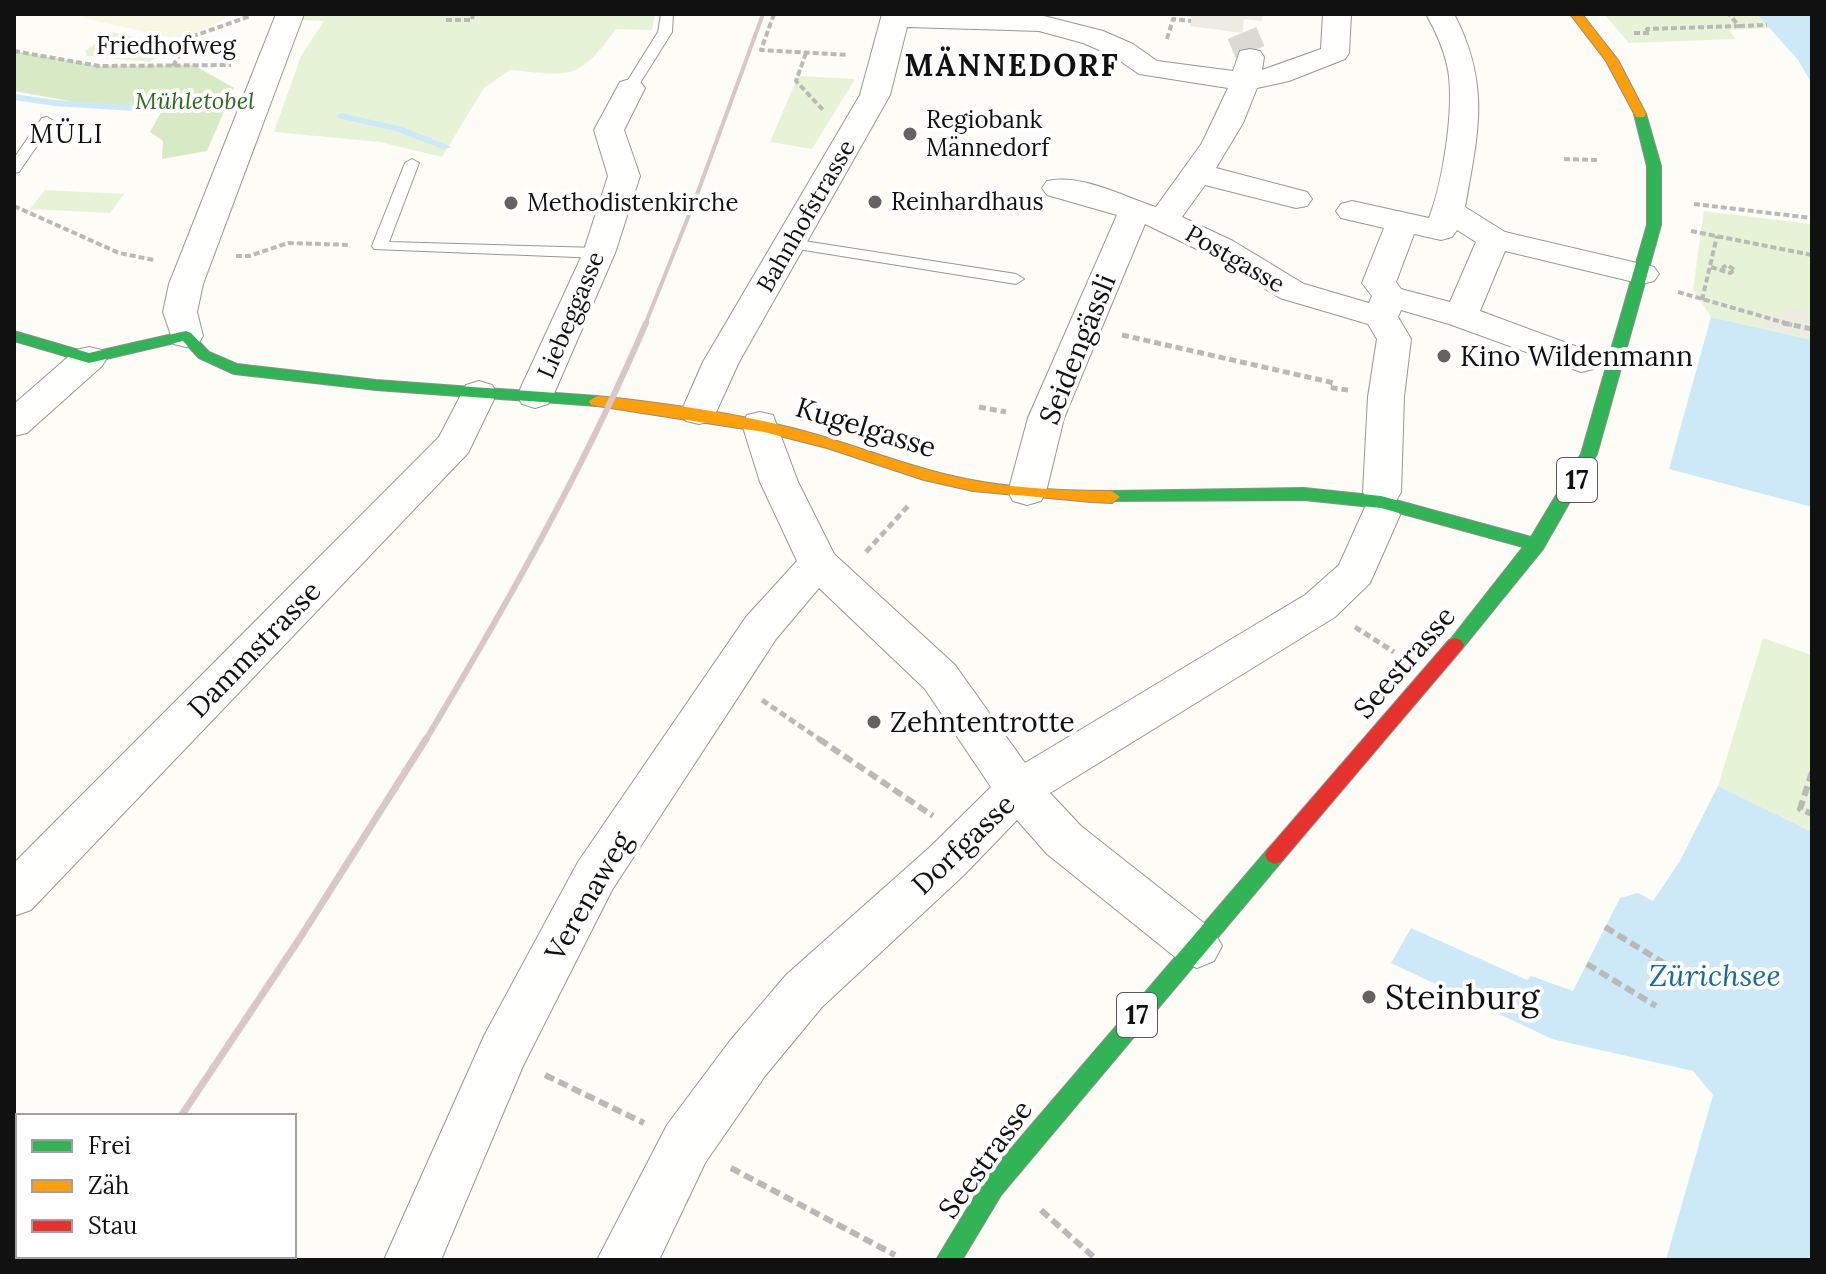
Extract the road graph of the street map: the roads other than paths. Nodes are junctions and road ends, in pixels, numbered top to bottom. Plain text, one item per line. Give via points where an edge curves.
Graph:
1 (290, 14) edge
2 (667, 14) edge
3 (1337, 14) edge
4 (1440, 14) edge
5 (1576, 14) edge
6 (895, 16) edge
7 (1045, 18) edge
8 (1249, 67) junction
9 (630, 88) joint
10 (47, 121) dead end
11 (412, 163) dead end
12 (14, 169) edge
13 (1197, 173) junction
14 (1058, 188) dead end
15 (1296, 199) dead end
16 (1352, 211) dead end
17 (1448, 211) junction
18 (1149, 214) junction
19 (1403, 221) junction
20 (1494, 239) junction
21 (791, 244) junction
22 (599, 253) junction
23 (1642, 274) junction
24 (1016, 279) dead end
25 (1385, 307) junction
26 (1461, 316) junction
27 (14, 336) edge
28 (186, 336) junction
29 (89, 358) junction
30 (1581, 361) dead end
31 (479, 393) junction
32 (535, 396) junction
33 (699, 412) junction
34 (14, 424) edge
35 (760, 424) junction
36 (1027, 492) junction
37 (1537, 545) junction
38 (828, 572) junction
39 (1018, 790) junction
40 (14, 895) edge
41 (1197, 946) junction
42 (412, 1260) edge
43 (625, 1260) edge
44 (948, 1260) edge

1 - 28 street via 186,284 180,312
2 - 9 lane, Liebeggasse via 665,32
3 - 8 street via 1335,53 1279,75
4 - 17 street via 1463,70 1461,141
5 - 23 main road, Seestrasse / 17 via 1617,65 1637,102 1655,175 1655,224
6 - 7 street
6 - 21 street, Bahnhofstrasse via 875,95
7 - 8 street via 1123,50 1149,68
8 - 13 street, Seidengässli via 1240,104
9 - 22 street, Liebeggasse via 609,130 624,176
10 - 12 lane
11 - 22 lane via 380,246
13 - 15 street
13 - 18 street, Seidengässli
14 - 18 street, Postgasse
16 - 19 street
17 - 19 street via 1441,230
17 - 20 street
18 - 25 street, Postgasse via 1221,248 1292,291
18 - 36 street, Seidengässli via 1086,326 1046,418
19 - 25 street, Dorfgasse via 1379,283
20 - 23 street
20 - 26 street
21 - 24 lane
21 - 33 street, Bahnhofstrasse via 721,362
22 - 32 street, Liebeggasse
23 - 37 main road, Seestrasse / 17 via 1589,454
25 - 26 street, Postgasse
25 - 39 street, Dorfgasse via 1394,339 1381,504 1356,573 1320,606
26 - 30 street, Postgasse
27 - 29 main road
28 - 29 main road
28 - 31 main road, Kugelgasse via 204,355 234,369
29 - 34 street
31 - 32 main road, Kugelgasse
31 - 40 street, Dammstrasse via 455,444
32 - 33 main road, Kugelgasse
33 - 35 main road, Kugelgasse
35 - 36 main road, Kugelgasse via 933,477
35 - 38 street via 779,482
36 - 37 main road, Kugelgasse via 1074,497 1304,494 1381,502
37 - 41 main road, Seestrasse / 17
38 - 39 street via 940,677
38 - 42 street, Verenaweg via 761,628 595,876 502,1053
39 - 41 street via 1064,840
39 - 43 street, Dorfgasse via 804,991 747,1059 686,1144
41 - 44 main road, Seestrasse / 17 via 993,1187

